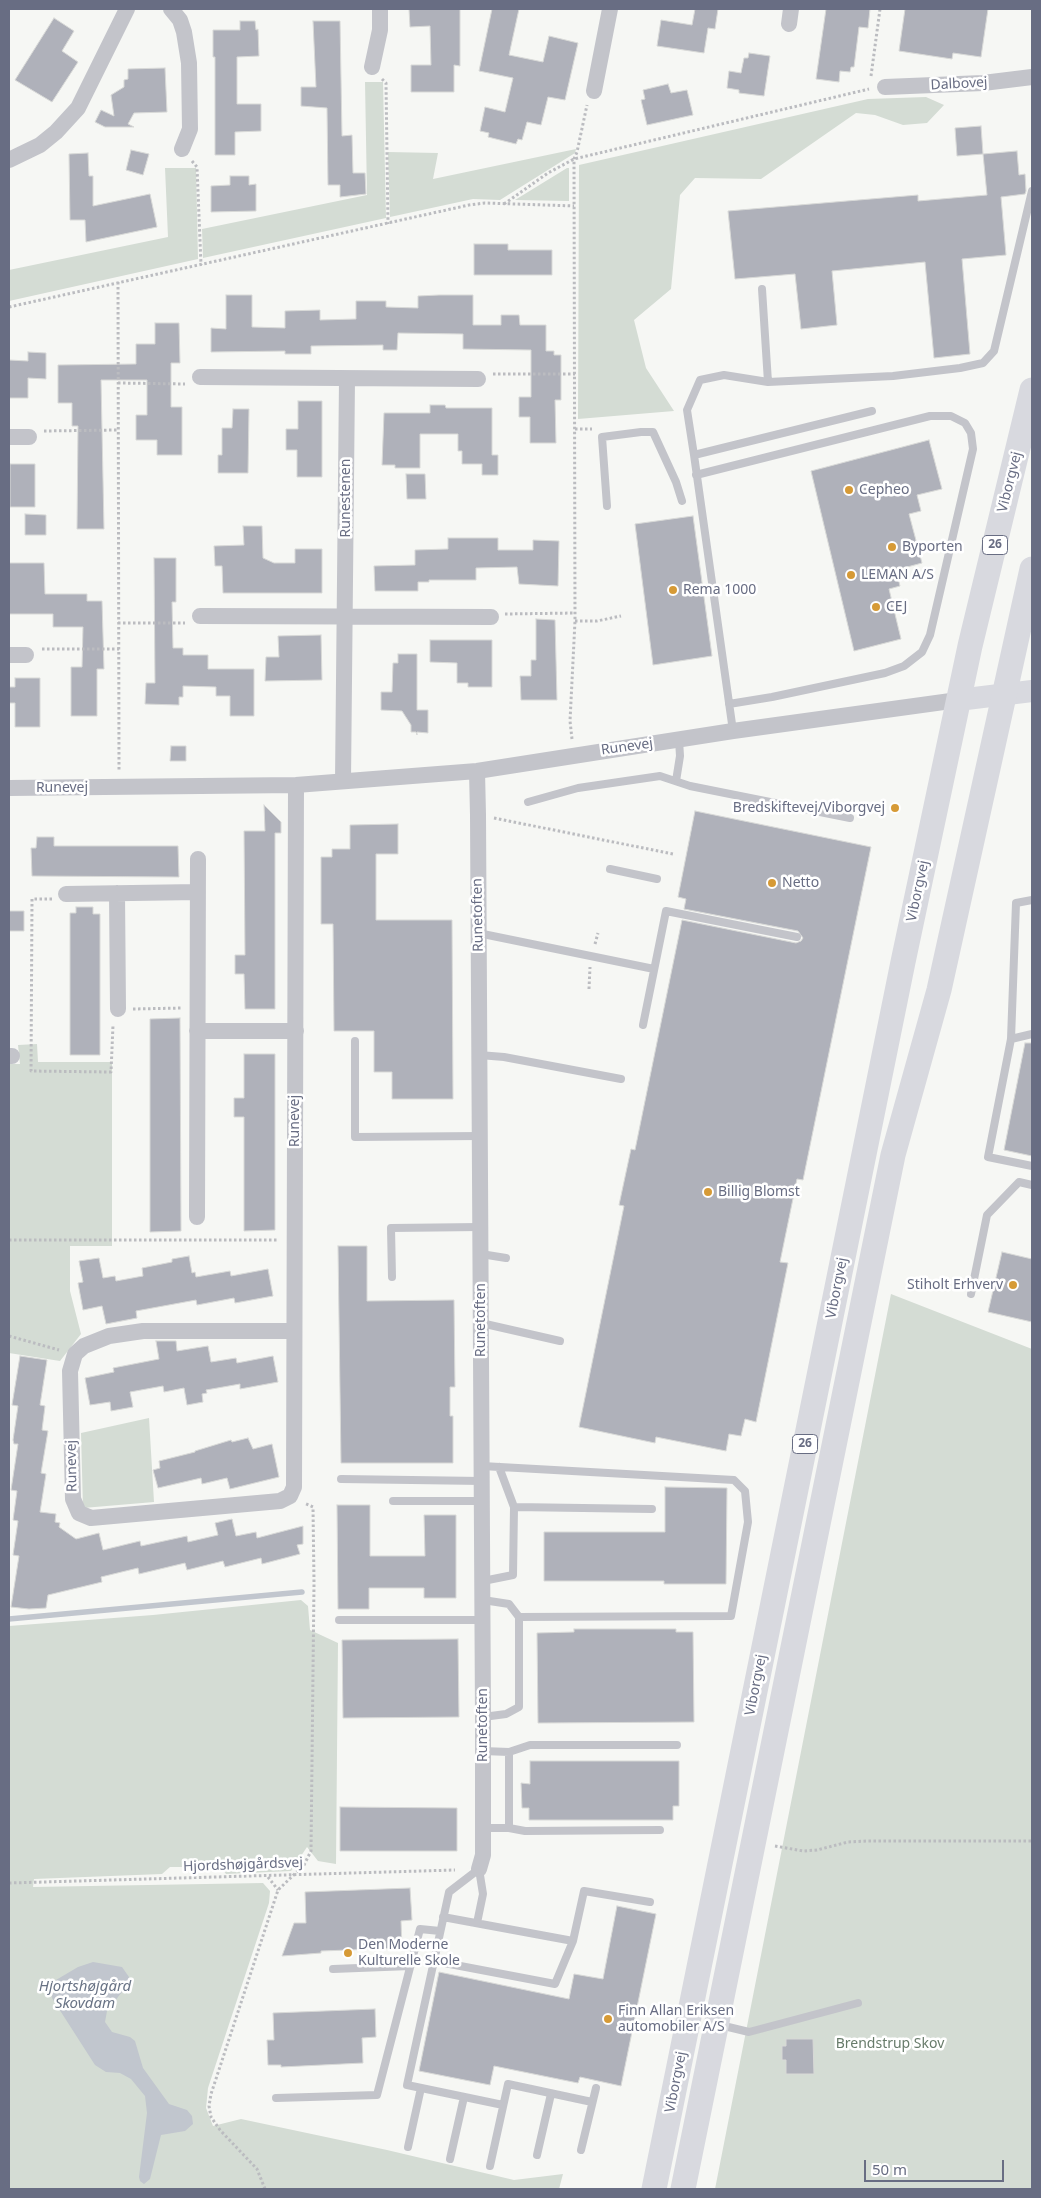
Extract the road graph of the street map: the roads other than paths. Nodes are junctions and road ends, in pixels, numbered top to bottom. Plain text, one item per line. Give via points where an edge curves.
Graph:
1 (126, 9) edge
2 (171, 9) edge
3 (380, 9) edge
4 (610, 9) edge
5 (372, 67) road end
6 (1032, 77) edge
7 (885, 87) dead end
8 (594, 91) road end
9 (182, 149) road end
10 (9, 160) edge
11 (1032, 192) edge
12 (762, 289) dead end
13 (200, 377) road end
14 (347, 379) junction
15 (478, 379) road end
16 (768, 382) junction
17 (1032, 390) edge
18 (872, 411) dead end
19 (9, 437) edge
20 (29, 437) road end
21 (694, 455) junction
22 (696, 475) junction
23 (682, 501) dead end
24 (607, 506) dead end
25 (1032, 569) edge
26 (200, 616) road end
27 (491, 617) road end
28 (346, 618) junction
29 (9, 654) edge
30 (26, 655) road end
31 (1032, 690) edge
32 (1005, 694) junction
33 (958, 700) junction
34 (729, 704) junction
35 (733, 731) junction
36 (679, 740) junction
37 (477, 771) junction
38 (343, 781) junction
39 (676, 782) junction
40 (296, 785) junction
41 (9, 788) edge
42 (528, 802) dead end
43 (850, 818) dead end
44 (198, 859) dead end
45 (610, 869) dead end
46 (657, 879) dead end
47 (198, 892) junction
48 (117, 893) junction
49 (66, 894) road end
50 (1032, 900) edge
51 (478, 933) junction
52 (797, 938) dead end
53 (654, 969) junction
54 (118, 1009) road end
55 (643, 1025) dead end
56 (198, 1031) junction
57 (296, 1031) junction
58 (1032, 1034) edge
59 (1011, 1039) junction
60 (355, 1041) dead end
61 (479, 1055) junction
62 (621, 1079) dead end
63 (480, 1136) junction
64 (1032, 1166) edge
65 (1032, 1185) edge
66 (197, 1217) dead end
67 (480, 1227) junction
68 (481, 1254) junction
69 (506, 1258) dead end
70 (392, 1277) dead end
71 (970, 1294) dead end
72 (481, 1323) junction
73 (294, 1331) junction
74 (560, 1341) dead end
75 (500, 1467) junction
76 (482, 1473) junction
77 (341, 1479) dead end
78 (393, 1501) dead end
79 (482, 1501) junction
80 (514, 1507) junction
81 (652, 1509) dead end
82 (483, 1581) junction
83 (483, 1600) junction
84 (519, 1617) junction
85 (339, 1620) dead end
86 (483, 1620) junction
87 (483, 1717) junction
88 (677, 1745) dead end
89 (483, 1750) junction
90 (509, 1752) junction
91 (483, 1828) junction
92 (510, 1828) junction
93 (660, 1830) dead end
94 (478, 1869) junction
95 (650, 1902) dead end
96 (443, 1917) junction
97 (477, 1923) junction
98 (440, 1931) junction
99 (573, 1941) junction
100 (434, 1961) junction
101 (410, 1966) junction
102 (333, 1969) dead end
103 (858, 2003) dead end
104 (716, 2024) junction
105 (421, 2088) junction
106 (596, 2088) dead end
107 (551, 2094) junction
108 (464, 2097) junction
109 (276, 2098) dead end
110 (592, 2102) junction
111 (504, 2105) junction
112 (408, 2147) dead end
113 (581, 2150) dead end
114 (537, 2155) dead end
115 (450, 2159) dead end
116 (490, 2166) dead end
117 (654, 2189) edge
118 (683, 2189) edge

1 - 10 street via 78,108 56,132
2 - 9 street via 180,20 190,62 190,129
3 - 5 street via 380,30
4 - 8 street
6 - 7 street, Dalbovej via 983,83
11 - 16 lane via 994,351 983,362 894,376
12 - 16 lane
13 - 14 street
14 - 15 street
14 - 28 street, Runestenen
16 - 21 lane via 724,375 700,380 688,410
17 - 33 main road, Viborgvej / 26
18 - 21 lane
19 - 20 street
21 - 22 lane
22 - 34 lane
22 - 34 lane via 930,416 951,416 965,423 971,433 970,458 930,635 922,652 904,666 885,673
23 - 24 lane via 654,432 641,432 602,437
25 - 32 main road, Viborgvej / 26
26 - 28 street
27 - 28 street
28 - 38 street, Runestenen
29 - 30 street
31 - 32 street
32 - 33 street
32 - 104 main road, Viborgvej / 26 via 939,990 893,1155
33 - 35 street, Runevej
33 - 117 main road, Viborgvej / 26
34 - 35 lane
35 - 36 street, Runevej
36 - 37 street, Runevej
36 - 39 lane
37 - 38 street, Runevej
37 - 51 street, Runetoften
38 - 40 street, Runevej
39 - 42 lane via 660,776 628,780 578,788
39 - 43 lane
40 - 41 street, Runevej
40 - 57 street, Runevej
44 - 47 street
45 - 46 lane
47 - 48 street
47 - 56 street
48 - 49 street
48 - 54 street
50 - 59 lane via 1016,904
51 - 53 lane
51 - 61 street, Runetoften
52 - 53 lane via 666,911
53 - 55 lane
56 - 57 street
56 - 66 street
57 - 73 street, Runevej
58 - 59 lane
59 - 64 lane via 988,1157
60 - 63 lane via 355,1137
61 - 62 lane via 504,1056
61 - 63 street, Runetoften
63 - 67 street, Runetoften
65 - 71 lane via 1019,1182 987,1216
67 - 68 street, Runetoften
67 - 70 lane via 391,1228
68 - 69 lane
68 - 72 street, Runetoften
72 - 74 lane
72 - 76 street, Runetoften
73 - 73 street, Runevej via 294,1486 290,1496 280,1500 91,1518 79,1513 72,1489 70,1371 75,1354 95,1341 123,1333
75 - 76 lane
75 - 80 lane
75 - 84 lane via 734,1480 745,1491 748,1522 731,1616
76 - 77 lane
76 - 79 street, Runetoften
78 - 79 lane
79 - 82 street, Runetoften
80 - 81 lane
80 - 82 lane via 514,1575
82 - 83 street, Runetoften
83 - 84 lane via 509,1604
83 - 86 street, Runetoften
84 - 87 lane via 519,1707 506,1714
85 - 86 lane
86 - 87 street, Runetoften
87 - 89 street, Runetoften
88 - 90 lane via 530,1745
89 - 90 lane
89 - 91 street, Runetoften
90 - 92 lane
91 - 92 lane
91 - 94 street, Runetoften via 484,1855
92 - 93 lane via 525,1831
94 - 96 lane via 449,1892
94 - 97 lane via 483,1894
95 - 99 lane via 584,1891
96 - 97 lane
96 - 98 lane
97 - 99 lane
98 - 100 lane
98 - 101 lane via 420,1929
99 - 100 lane via 555,1984
100 - 105 lane via 407,2085
101 - 102 lane
101 - 109 lane via 377,2095
103 - 104 lane via 749,2032
104 - 118 main road, Viborgvej / 26
105 - 108 lane
105 - 112 lane
106 - 110 lane
107 - 110 lane
107 - 111 lane via 508,2084
107 - 114 lane
108 - 111 lane
108 - 115 lane
110 - 113 lane
111 - 116 lane

